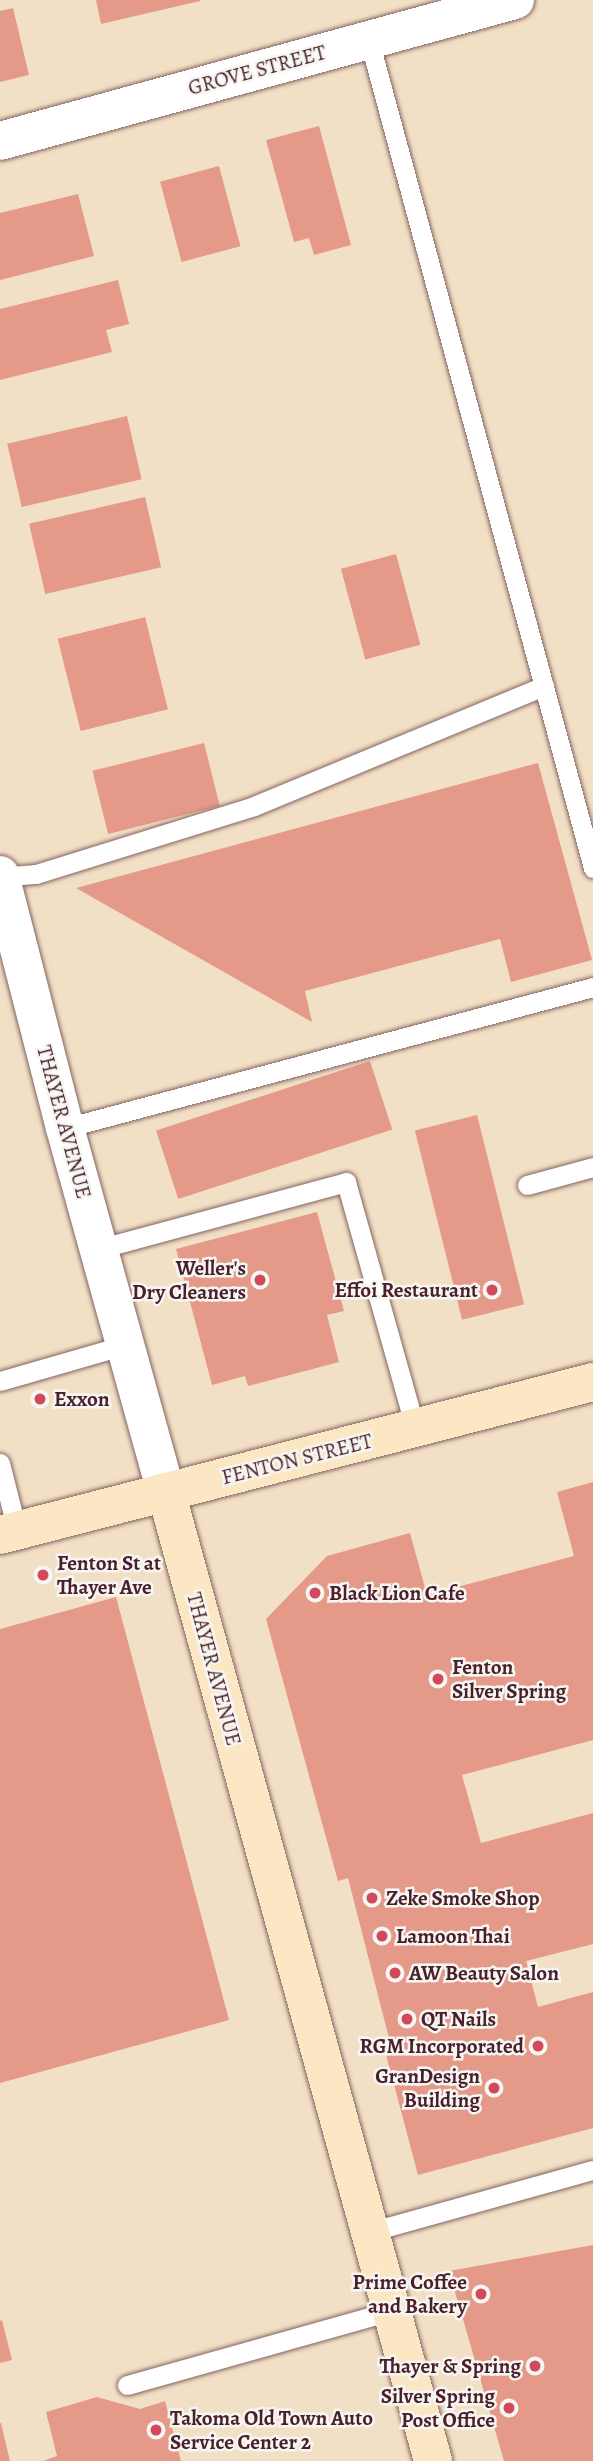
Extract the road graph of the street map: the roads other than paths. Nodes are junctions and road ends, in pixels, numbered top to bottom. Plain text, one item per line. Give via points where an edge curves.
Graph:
1 (515, 0) edge
2 (369, 40) junction
3 (0, 141) edge
4 (544, 686) junction
5 (593, 868) edge
6 (0, 876) edge
7 (593, 987) edge
8 (65, 1128) junction
9 (593, 1167) edge
10 (527, 1185) dead end
11 (98, 1249) junction
12 (125, 1345) junction
13 (0, 1381) edge
14 (593, 1382) edge
15 (415, 1428) junction
16 (0, 1463) edge
17 (166, 1492) junction
18 (9, 1533) edge
19 (593, 2170) edge
20 (369, 2232) junction
21 (391, 2311) junction
22 (127, 2385) dead end
23 (433, 2461) edge

1 - 2 street, GROVE STREET
2 - 3 street, GROVE STREET
2 - 4 lane
4 - 5 lane
4 - 6 lane via 254,806 36,874
6 - 8 street, THAYER AVENUE
7 - 8 lane
8 - 11 street, THAYER AVENUE
9 - 10 lane
11 - 12 street, THAYER AVENUE
11 - 15 lane via 346,1182
12 - 13 lane
12 - 17 street, THAYER AVENUE
14 - 15 street, FENTON STREET
15 - 17 street, FENTON STREET
16 - 18 lane
17 - 18 street, FENTON STREET
17 - 20 street, THAYER AVENUE
19 - 20 lane
20 - 21 street, THAYER AVENUE
21 - 22 lane
21 - 23 street, THAYER AVENUE

